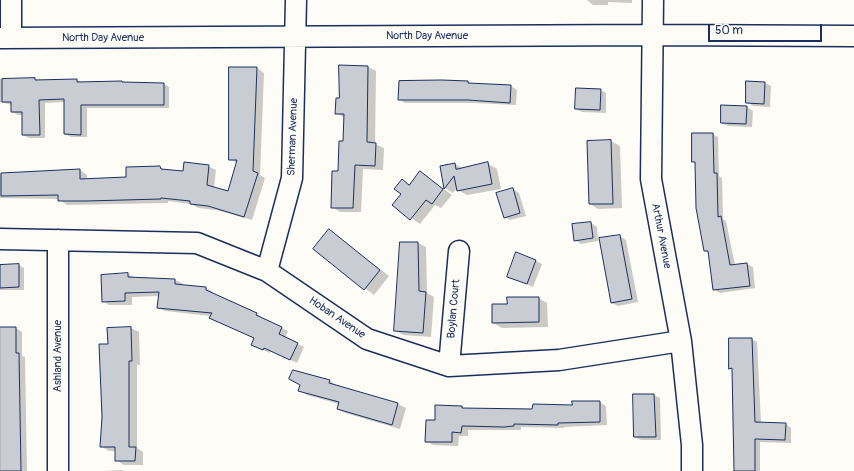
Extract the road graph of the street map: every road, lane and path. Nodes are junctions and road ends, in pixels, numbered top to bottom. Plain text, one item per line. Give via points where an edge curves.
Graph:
1 (10, 0) edge
2 (296, 0) edge
3 (653, 0) edge
4 (654, 35) junction
5 (296, 36) junction
6 (854, 36) edge
7 (6, 38) edge
8 (0, 239) edge
9 (58, 240) junction
10 (459, 251) dead end
11 (267, 271) junction
12 (681, 341) junction
13 (449, 366) junction
14 (58, 471) edge
15 (692, 471) edge

1 - 7 street
2 - 5 street, Sherman Avenue
3 - 4 street, Arthur Avenue
4 - 5 street, North Day Avenue
4 - 6 street, North Day Avenue
4 - 12 street, Arthur Avenue via 651,179
5 - 7 street, North Day Avenue
5 - 11 street, Sherman Avenue via 292,178
8 - 9 street, Hoban Avenue
9 - 11 street, Hoban Avenue via 197,243
9 - 14 street, Ashland Avenue
10 - 13 street, Boylan Court
11 - 13 street, Hoban Avenue via 367,339
12 - 13 street, Hoban Avenue via 559,360
12 - 15 street, Arthur Avenue via 692,445

